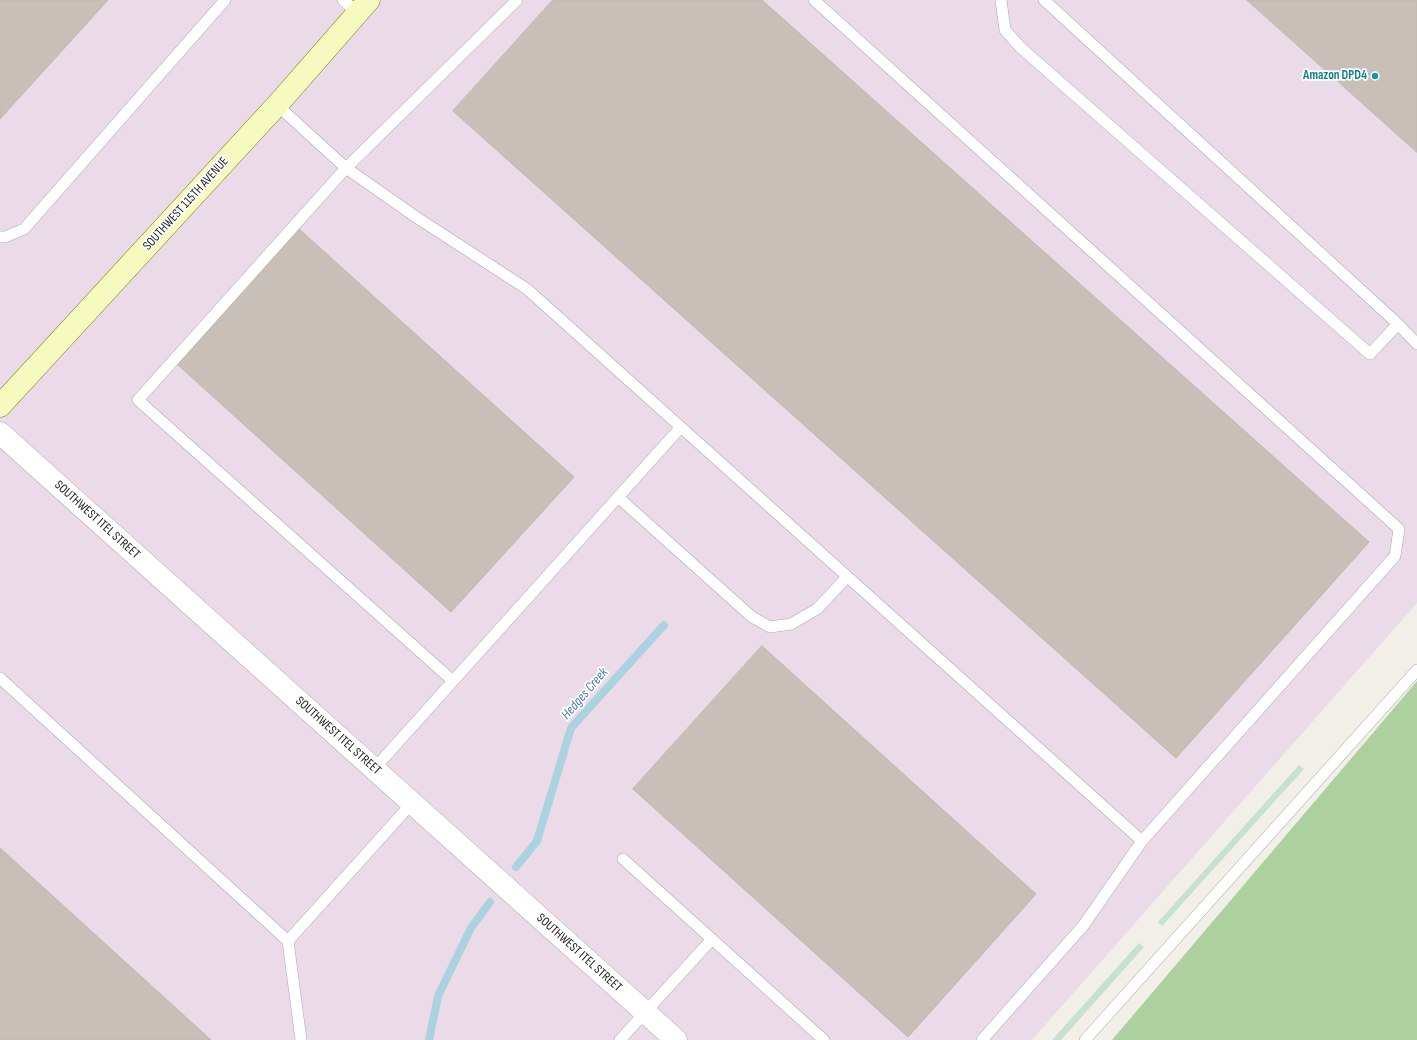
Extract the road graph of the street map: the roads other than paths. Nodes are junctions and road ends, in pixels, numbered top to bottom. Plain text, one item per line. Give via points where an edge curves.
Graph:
1 (225, 0) edge
2 (517, 0) edge
3 (814, 0) edge
4 (1001, 0) edge
5 (1044, 0) edge
6 (357, 4) edge
7 (277, 105) junction
8 (346, 168) junction
9 (0, 237) edge
10 (1398, 324) junction
11 (1417, 344) edge
12 (0, 406) edge
13 (681, 427) junction
14 (0, 433) edge
15 (618, 497) junction
16 (847, 577) junction
17 (1417, 670) edge
18 (0, 678) edge
19 (453, 681) junction
20 (374, 769) junction
21 (412, 803) junction
22 (1142, 842) junction
23 (623, 859) dead end
24 (712, 939) junction
25 (288, 941) junction
26 (644, 1012) junction
27 (301, 1040) edge
28 (620, 1040) edge
29 (676, 1040) edge
30 (824, 1040) edge
31 (982, 1040) edge
32 (1085, 1040) edge

1 - 9 lane via 24,229
2 - 8 lane
3 - 22 lane via 1399,529 1395,556
4 - 10 lane via 1005,30 1020,47 1370,354
5 - 10 lane
6 - 7 street, SOUTHWEST 115TH AVENUE
7 - 8 lane
7 - 12 street, SOUTHWEST 115TH AVENUE
8 - 13 lane via 527,289
8 - 19 lane via 138,400
10 - 11 lane
13 - 15 lane
13 - 16 lane
14 - 20 street, SOUTHWEST ITEL STREET
15 - 16 lane via 752,617 770,627 791,624 816,609
15 - 19 lane
16 - 22 lane
17 - 32 lane
18 - 25 lane
19 - 20 lane
20 - 21 street, SOUTHWEST ITEL STREET
21 - 25 lane
21 - 26 street, SOUTHWEST ITEL STREET
22 - 31 lane via 1083,926
23 - 24 lane
24 - 26 lane
24 - 30 lane
25 - 27 lane
26 - 28 lane
26 - 29 street, SOUTHWEST ITEL STREET

